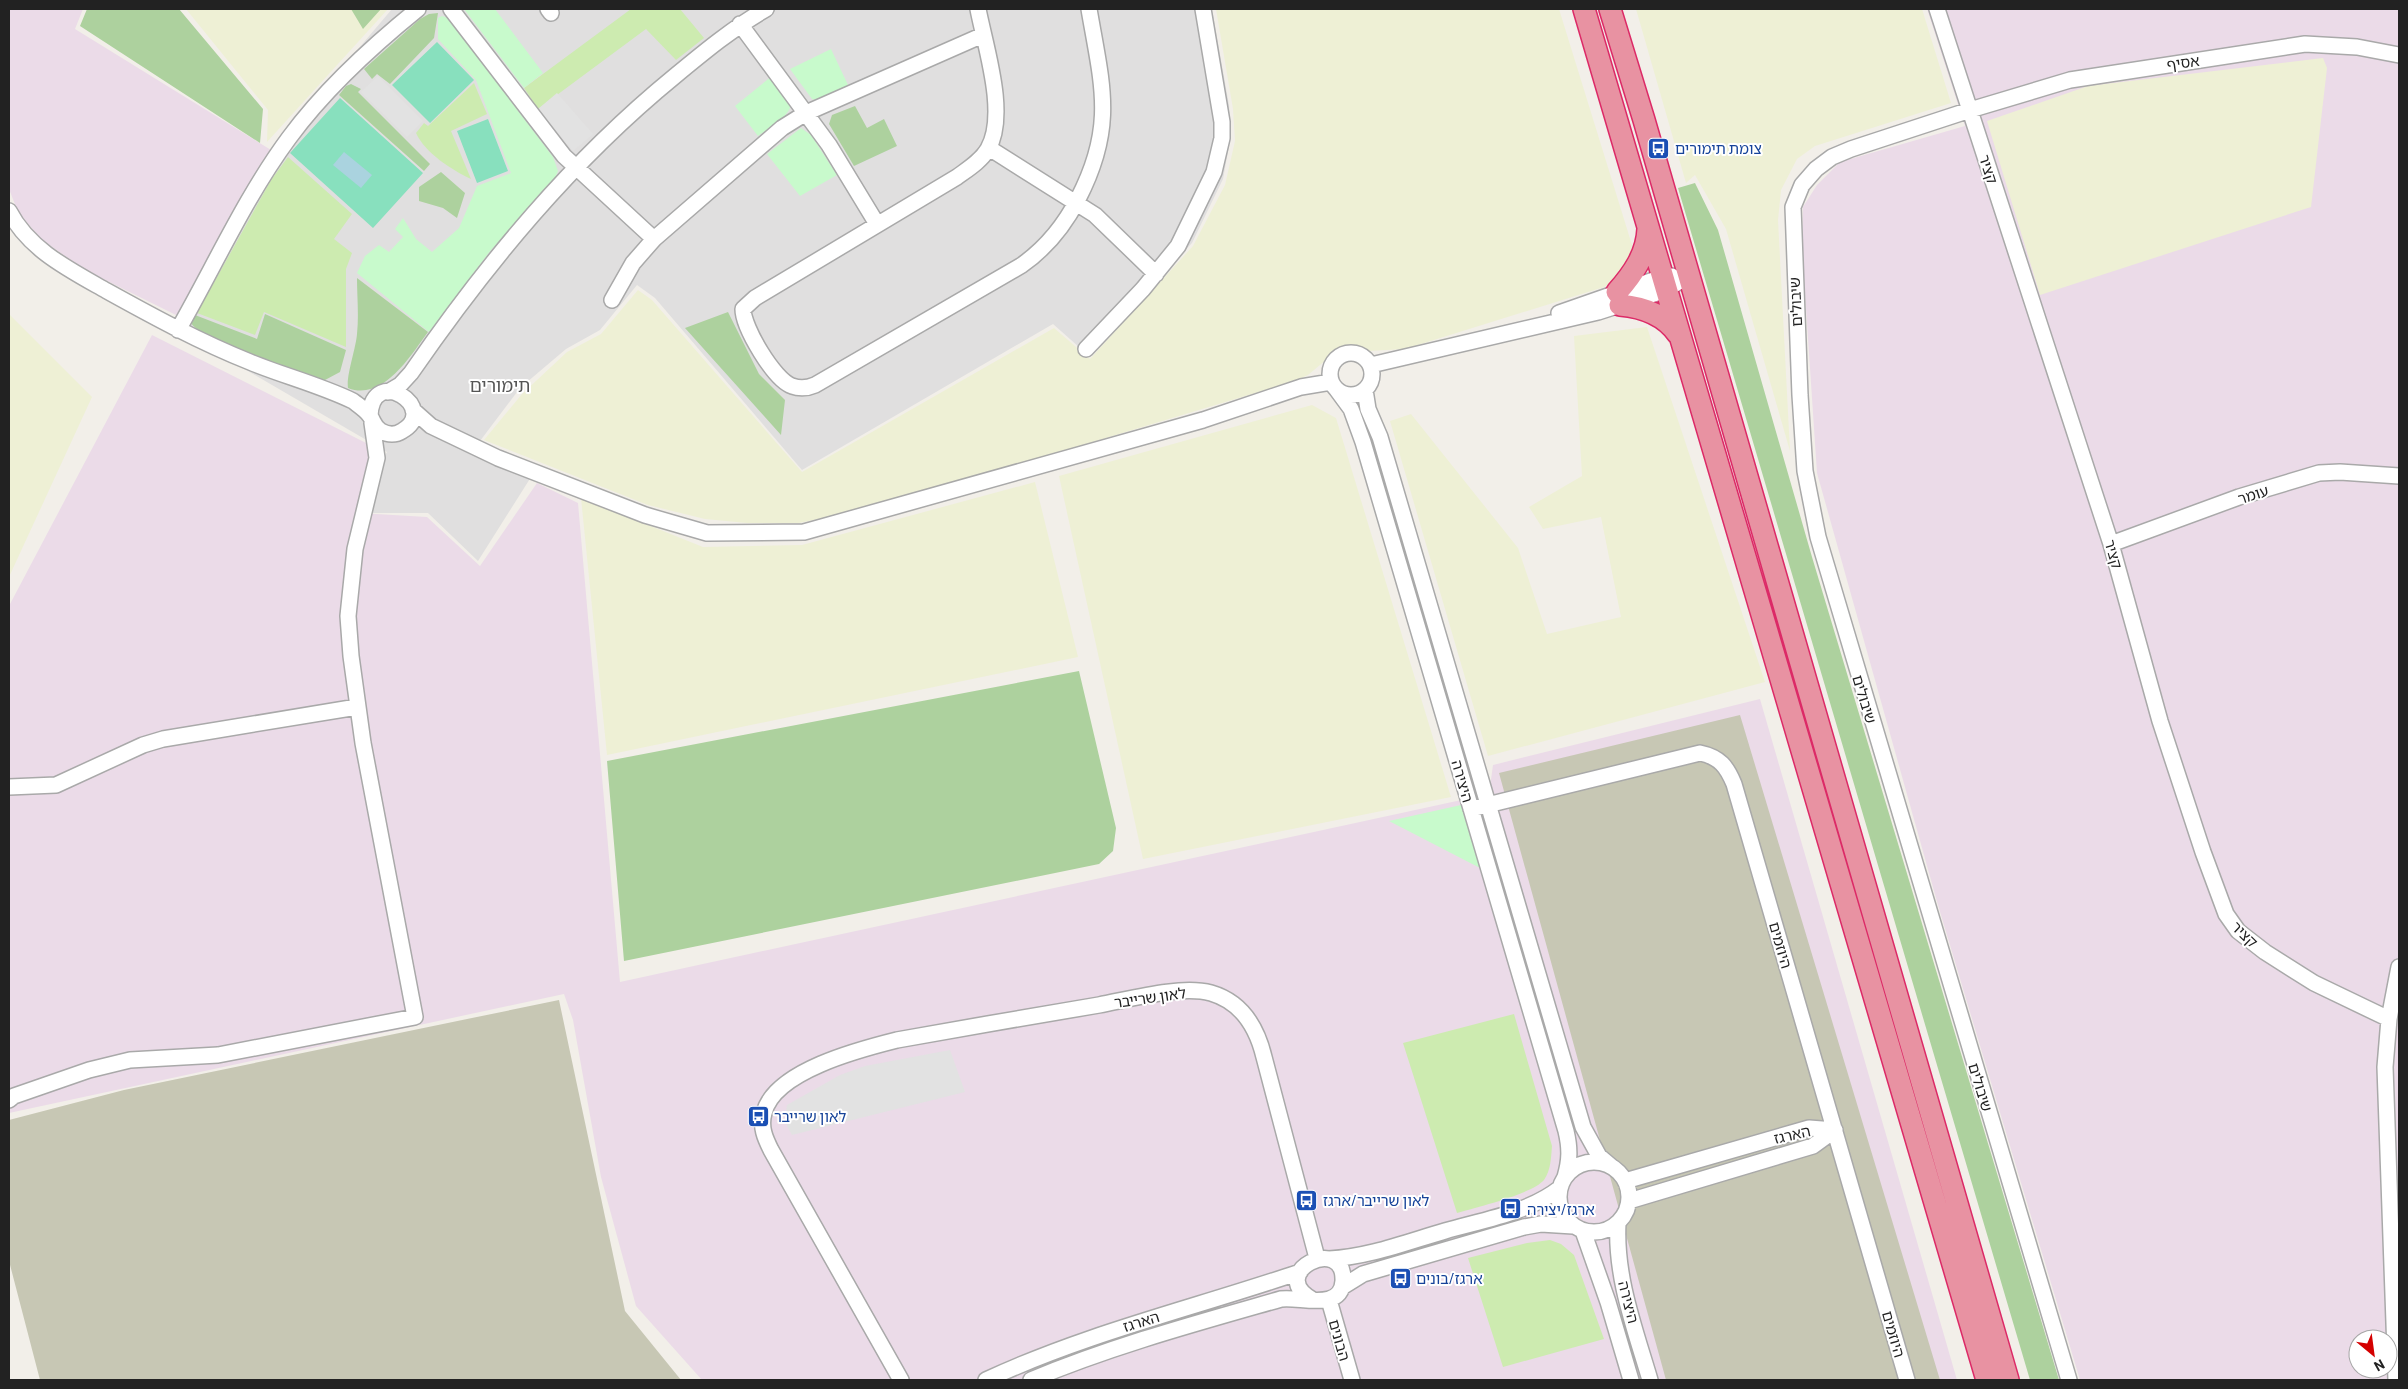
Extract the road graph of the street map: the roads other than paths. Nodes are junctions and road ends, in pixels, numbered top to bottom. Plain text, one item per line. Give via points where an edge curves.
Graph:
1 (418, 9) edge
2 (451, 9) edge
3 (766, 9) edge
4 (978, 9) edge
5 (1089, 9) edge
6 (1203, 9) edge
7 (1584, 9) edge
8 (1610, 9) edge
9 (1937, 9) edge
10 (740, 24) junction
11 (983, 35) junction
12 (2399, 54) edge
13 (1970, 110) junction
14 (806, 113) junction
15 (989, 148) junction
16 (575, 167) junction
17 (1076, 202) junction
18 (9, 211) edge
19 (877, 224) junction
20 (1648, 226) junction
21 (654, 239) junction
22 (1156, 274) junction
23 (1688, 276) junction
24 (1664, 284) junction
25 (1618, 299) junction
26 (612, 300) dead end
27 (178, 330) junction
28 (1680, 338) junction
29 (1086, 349) dead end
30 (1371, 365) junction
31 (411, 373) junction
32 (1333, 381) junction
33 (1365, 390) junction
34 (383, 394) junction
35 (341, 395) junction
36 (412, 406) junction
37 (371, 419) junction
38 (440, 430) junction
39 (401, 432) junction
40 (377, 458) junction
41 (2399, 476) edge
42 (2111, 544) junction
43 (357, 707) junction
44 (9, 787) edge
45 (1488, 805) junction
46 (1471, 809) junction
47 (2399, 967) edge
48 (2389, 1019) junction
49 (9, 1100) edge
50 (2393, 1113) edge
51 (1835, 1130) junction
52 (1612, 1167) junction
53 (1562, 1182) junction
54 (1626, 1182) junction
55 (1629, 1201) junction
56 (1618, 1223) junction
57 (1578, 1229) junction
58 (1323, 1259) junction
59 (1300, 1272) junction
60 (1342, 1286) junction
61 (1313, 1300) junction
62 (1329, 1300) junction
63 (2396, 1326) edge
64 (901, 1380) edge
65 (986, 1380) edge
66 (1031, 1380) edge
67 (1352, 1380) edge
68 (1631, 1380) edge
69 (1650, 1380) edge
70 (1907, 1380) edge
71 (1987, 1380) edge
72 (2008, 1380) edge
73 (2069, 1380) edge
74 (2396, 1380) edge

1 - 27 street via 333,86 290,138 260,184
2 - 16 street
3 - 10 street
4 - 11 street
5 - 17 street via 1102,85 1103,122 1096,162
6 - 22 street via 1220,108 1221,147 1214,172 1189,225 1178,246
7 - 20 highway
8 - 23 highway
9 - 13 street, קציר
10 - 14 street
10 - 16 street via 639,106
11 - 14 street
11 - 15 street via 996,101 994,132
12 - 13 street, אסיף via 2305,44 2070,80
13 - 42 street, קציר
13 - 73 street, שיבולים via 1832,157 1802,185 1793,207 1793,216 1805,471 1818,537
14 - 19 street
14 - 21 street via 774,135
15 - 17 street
15 - 19 street via 957,178
16 - 21 street
16 - 31 street via 493,260
17 - 19 street via 1048,243 1022,265 815,385 808,388 790,386 766,359 749,330 743,309 754,298
17 - 22 street via 1095,215
18 - 27 street via 25,237 39,249 78,275
20 - 24 highway
20 - 25 highway via 1642,256
21 - 26 street via 633,263
22 - 29 street
23 - 24 street
23 - 72 highway
24 - 25 street
24 - 28 highway
25 - 28 highway via 1658,315
25 - 30 street via 1513,330
27 - 35 street via 251,362
28 - 71 highway
30 - 32 street via 1361,355 1348,352 1336,358
30 - 33 street via 1372,378
31 - 34 street via 400,385
31 - 36 street
32 - 33 street via 1351,395
32 - 38 street via 804,532 707,533 645,515 498,458
32 - 46 street, היצירה via 1351,408 1363,442
33 - 45 street, היצירה via 1368,409 1380,437
34 - 35 street via 362,398
34 - 36 street via 401,394
34 - 37 street via 372,403
35 - 37 street via 353,401
36 - 38 street via 424,420
36 - 39 street via 410,423
37 - 39 street via 383,433
37 - 40 street
38 - 39 street via 421,428
39 - 40 street via 386,444
40 - 43 street via 355,548 348,616
41 - 42 street, עומר via 2319,473
42 - 48 street, קציר via 2160,721 2226,914 2238,932 2279,961 2314,983
43 - 44 street via 163,739 56,785
43 - 49 street via 415,1017 218,1054 130,1060 89,1070
45 - 46 street, היוזמים
45 - 51 street, היוזמים via 1700,753 1712,755 1728,768
45 - 52 street, היצירה via 1583,1127 1599,1156
46 - 53 street, היצירה via 1566,1132 1569,1164
47 - 48 street
48 - 50 street via 2385,1067
50 - 63 street
51 - 54 street, הארגז via 1809,1128
51 - 55 street, הארגז via 1813,1146
51 - 70 street, היוזמים
52 - 53 street via 1587,1163 1572,1169
52 - 54 street
53 - 57 street via 1560,1209
53 - 58 street via 1548,1197 1518,1209 1359,1256
54 - 55 street
55 - 56 street
56 - 57 street via 1601,1232
56 - 69 street, היצירה via 1618,1257
57 - 60 street via 1549,1224 1524,1227 1363,1274
57 - 68 street, היצירה via 1608,1302
58 - 59 street via 1304,1266
58 - 60 street via 1339,1267
58 - 64 street, לאון שרייבר via 1255,1028 1230,1002 1190,990 897,1040 863,1049 815,1068 787,1085 767,1105 762,1124 771,1150
59 - 61 street via 1302,1292
59 - 65 street, הארגז via 1092,1336
60 - 62 street
61 - 62 street
61 - 66 street, הארגז via 1281,1299 1135,1342
62 - 67 street, הבונים
63 - 74 street

